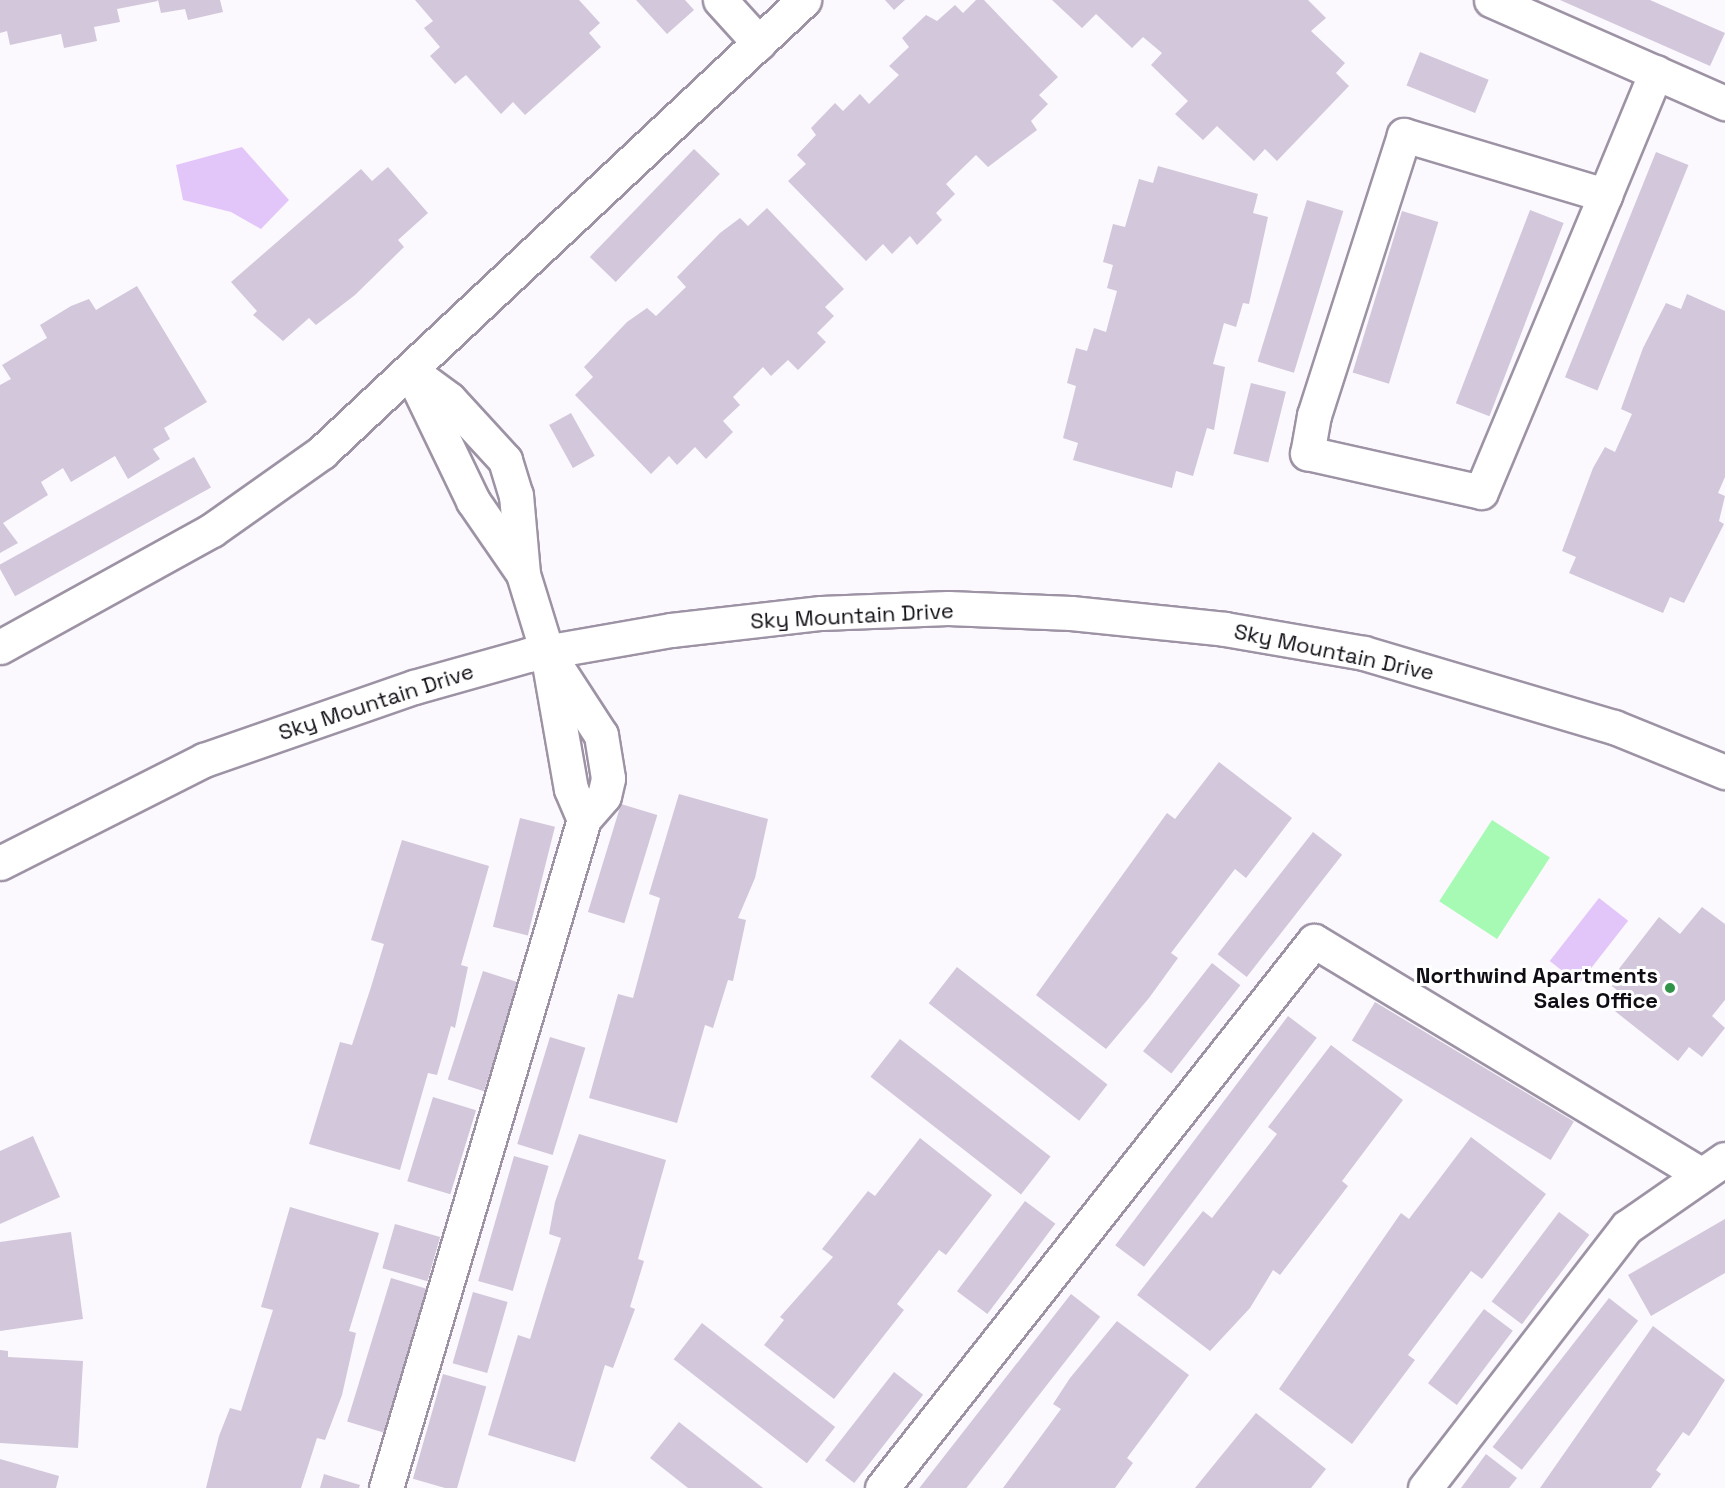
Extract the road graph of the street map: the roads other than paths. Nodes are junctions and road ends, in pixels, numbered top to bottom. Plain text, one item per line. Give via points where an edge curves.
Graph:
1 (720, 0) edge
2 (804, 0) edge
3 (1491, 0) edge
4 (759, 43) junction
5 (1656, 72) junction
6 (1725, 103) edge
7 (1605, 195) junction
8 (411, 371) junction
9 (523, 574) junction
10 (0, 647) edge
11 (547, 652) junction
12 (1725, 772) edge
13 (0, 863) edge
14 (1712, 1166) edge
15 (386, 1488) edge
16 (882, 1488) edge
17 (1425, 1488) edge

1 - 4 street
2 - 4 street
3 - 5 street
4 - 8 street
5 - 6 street
5 - 7 street
7 - 7 street via 1481,492 1307,453 1314,415 1404,135
8 - 9 street via 473,501
8 - 9 street via 449,399 505,460 516,495
8 - 10 street via 270,494
9 - 11 street
11 - 12 street, Sky Mountain Drive via 671,630 821,613 948,608 1225,629 1364,653 1491,687 1614,727
11 - 13 street, Sky Mountain Drive via 414,687 204,760
11 - 15 street via 571,789 584,819
14 - 16 street via 1314,941
14 - 17 street via 1627,1227

